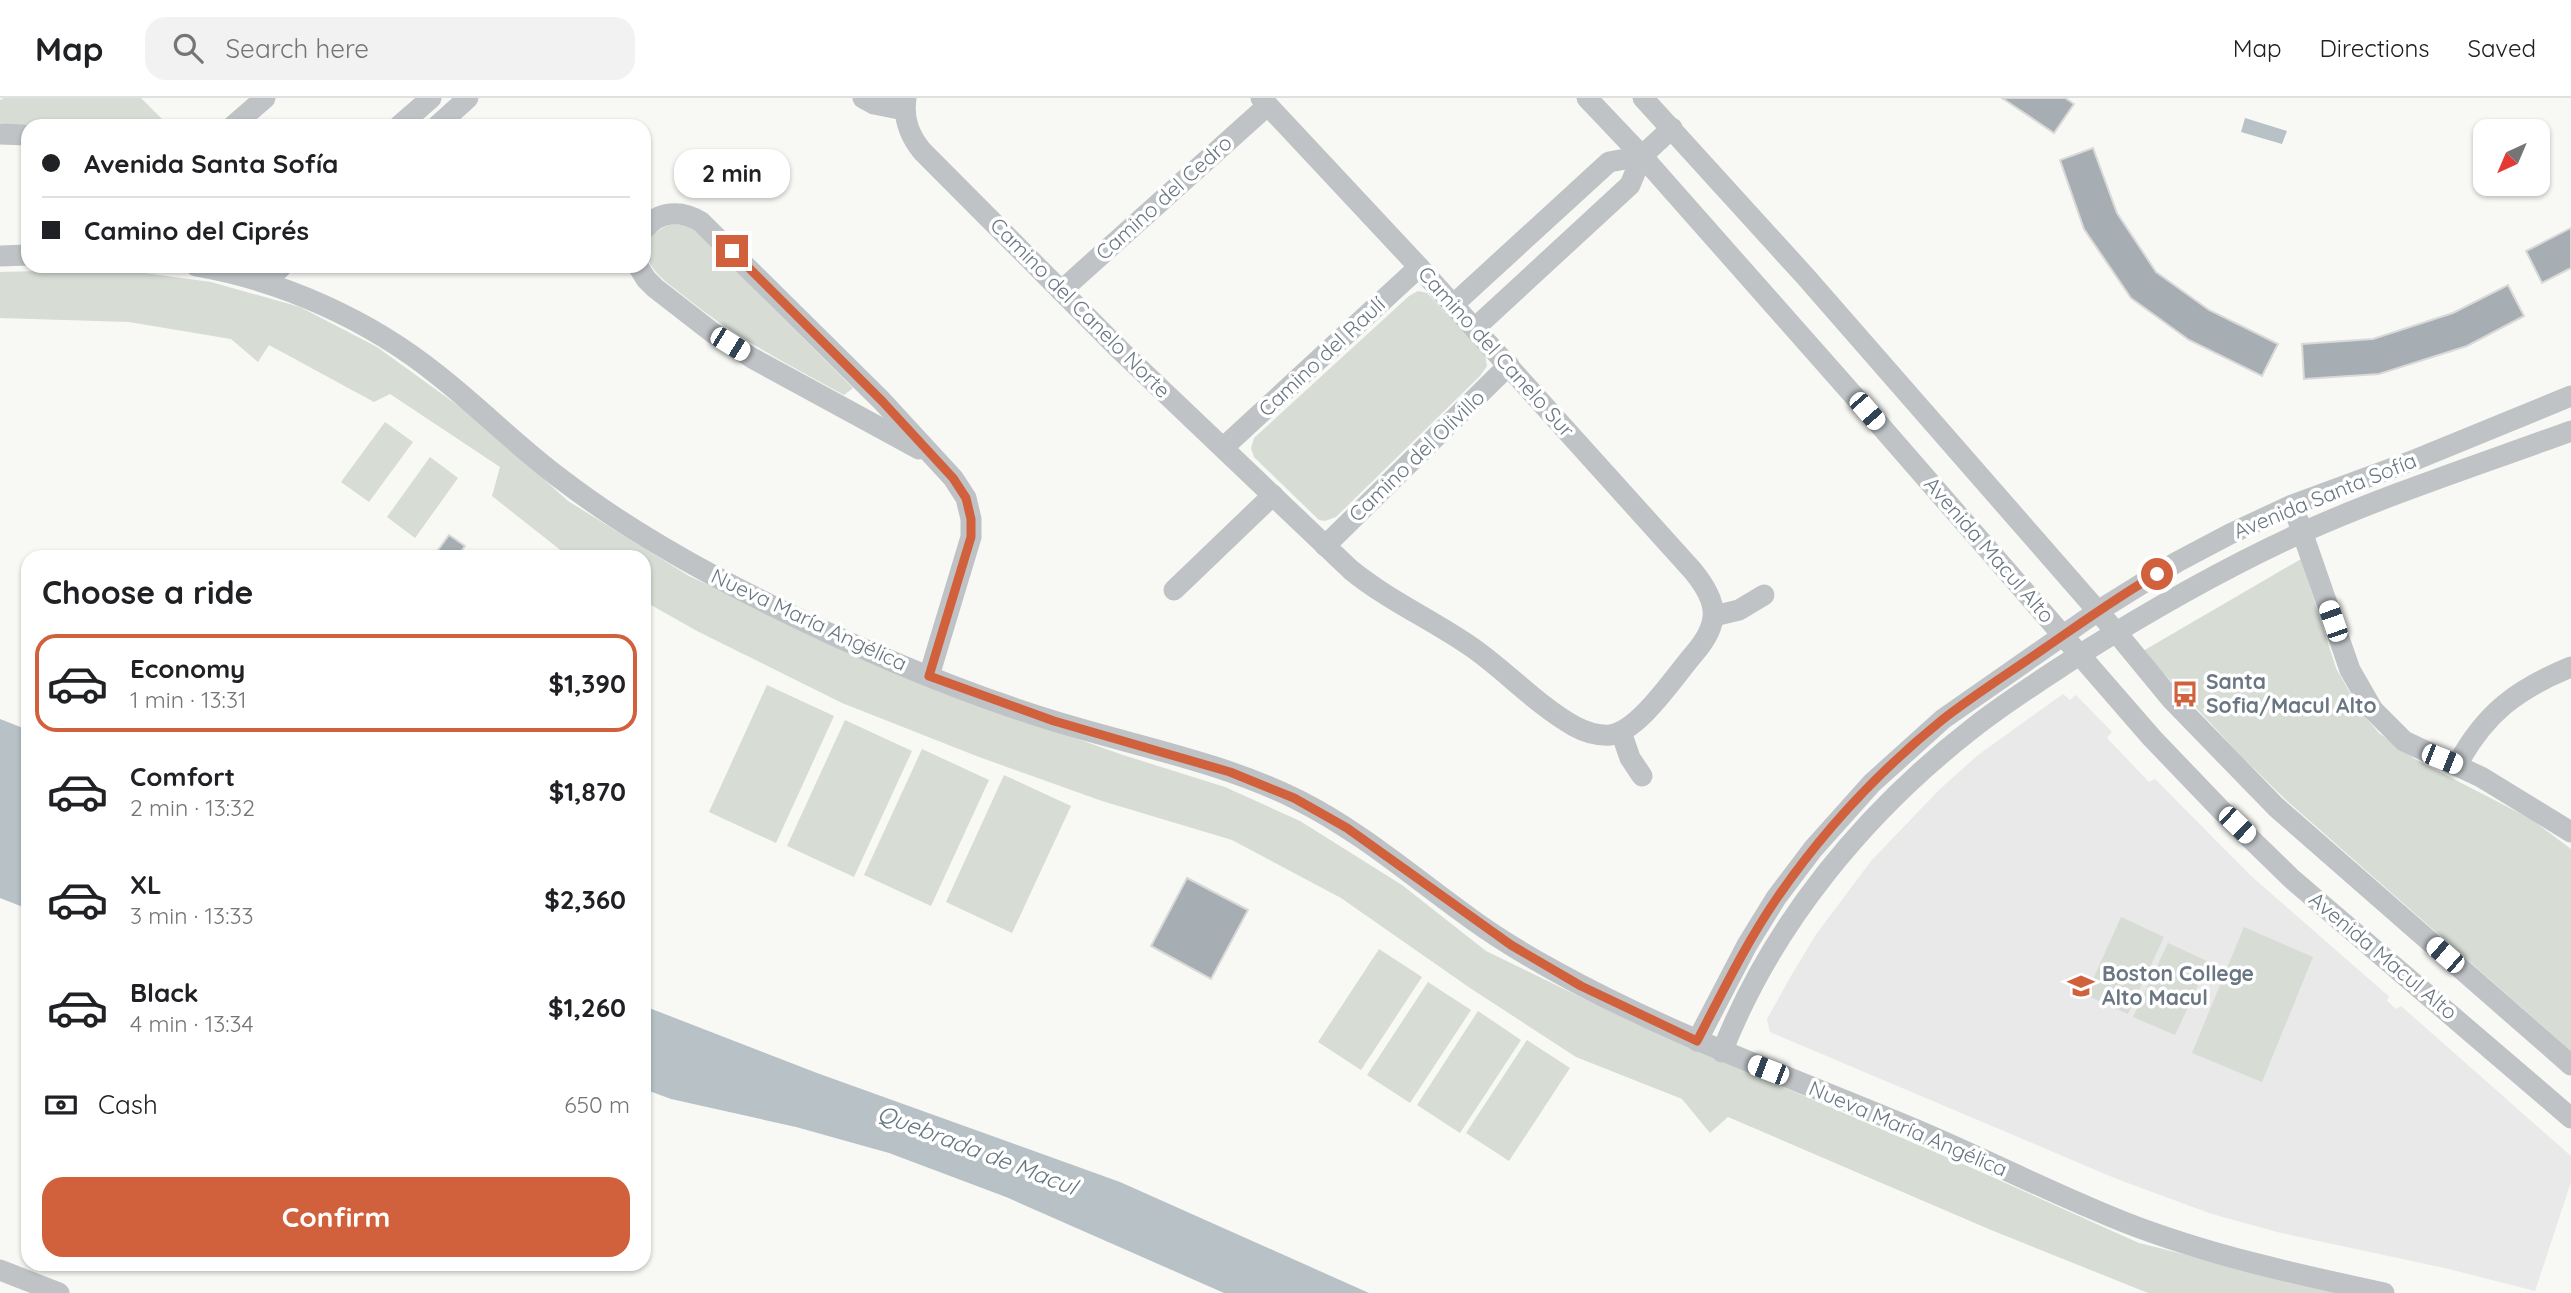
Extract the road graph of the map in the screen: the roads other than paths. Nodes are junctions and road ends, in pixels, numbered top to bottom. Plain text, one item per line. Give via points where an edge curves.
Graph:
1 (265, 98) edge
2 (430, 98) edge
3 (468, 98) edge
4 (863, 98) edge
5 (1587, 98) edge
6 (1643, 98) edge
7 (1264, 102) edge
8 (905, 104) edge
9 (241, 119) edge
10 (408, 119) edge
11 (445, 119) edge
12 (1672, 128) junction
13 (0, 134) edge
14 (21, 135) edge
15 (1642, 156) junction
16 (651, 224) edge
17 (21, 255) edge
18 (0, 256) edge
19 (1419, 267) junction
20 (246, 273) edge
21 (275, 273) edge
22 (642, 273) edge
23 (266, 282) junction
24 (1061, 291) junction
25 (1454, 304) junction
26 (1475, 328) junction
27 (1509, 365) junction
28 (2571, 396) edge
29 (2571, 431) edge
30 (1224, 447) junction
31 (935, 458) junction
32 (1273, 495) junction
33 (2292, 505) junction
34 (2303, 532) junction
35 (1325, 546) junction
36 (1174, 590) dead end
37 (1764, 596) dead end
38 (2098, 611) junction
39 (1714, 616) junction
40 (2116, 632) junction
41 (2064, 635) junction
42 (2081, 654) junction
43 (2571, 667) edge
44 (929, 676) junction
45 (1620, 732) junction
46 (2457, 765) junction
47 (1642, 776) dead end
48 (2571, 832) edge
49 (1697, 1041) junction
50 (1722, 1052) junction
51 (2571, 1065) edge
52 (2571, 1118) edge
53 (0, 1270) edge
54 (60, 1293) edge
55 (2384, 1293) edge

1 - 9 street
2 - 10 street
3 - 11 street
4 - 8 street via 874,104
5 - 15 street, Avenida Macul Alto
6 - 12 street, Avenida Macul Alto
7 - 19 street, Camino del Canelo Sur
7 - 24 street, Camino del Cedro
8 - 24 street, Camino del Canelo Norte via 914,141
12 - 15 street
12 - 38 street, Avenida Macul Alto
13 - 14 street
15 - 25 street via 1609,162
15 - 26 street via 1630,185
15 - 41 street, Avenida Macul Alto
16 - 31 street via 663,215 682,214 701,222
17 - 18 street
19 - 25 street, Camino del Canelo Sur
19 - 30 street, Camino del Raulí
20 - 23 street, Nueva María Angélica
21 - 23 street
22 - 31 street via 730,344
23 - 44 street, Nueva María Angélica via 354,322 411,355 562,480 656,542 781,611
24 - 30 street, Camino del Canelo Norte
25 - 26 street, Camino del Canelo Sur
26 - 27 street, Camino del Canelo Sur
27 - 35 street, Camino del Olivillo
27 - 39 street, Camino del Canelo Sur via 1693,571 1710,594
28 - 33 street, Avenida Santa Sofía
29 - 34 street, Avenida Santa Sofía
30 - 32 street, Camino del Canelo Norte
31 - 44 street via 961,488 971,528
32 - 35 street, Camino del Canelo Norte
32 - 36 street
33 - 34 street
33 - 38 street, Avenida Santa Sofía via 2177,562
34 - 40 street, Avenida Santa Sofía via 2203,581
34 - 46 street via 2361,692 2404,741
35 - 45 street, Camino del Canelo Norte via 1366,583 1473,648 1575,727 1599,735
37 - 39 street via 1739,610
38 - 40 street, Avenida Macul Alto
38 - 41 street, Avenida Santa Sofía
39 - 45 street via 1702,645 1640,717
40 - 42 street, Avenida Santa Sofía
40 - 51 street, Avenida Macul Alto via 2172,700 2276,807
41 - 42 street, Avenida Macul Alto
41 - 49 street, Avenida Santa Sofía via 1944,719 1854,802 1776,898
42 - 50 street, Avenida Santa Sofía via 1971,729 1895,796 1850,844 1795,916 1745,1000
42 - 52 street, Avenida Macul Alto via 2152,738 2292,879
43 - 46 street via 2539,680 2509,700 2475,735
44 - 49 street, Nueva María Angélica via 1054,721 1230,772 1294,798 1347,828 1511,945 1581,986
45 - 47 street via 1629,758
46 - 48 street
49 - 50 street, Nueva María Angélica
50 - 55 street, Nueva María Angélica via 1916,1129 2125,1222 2209,1251
53 - 54 street

